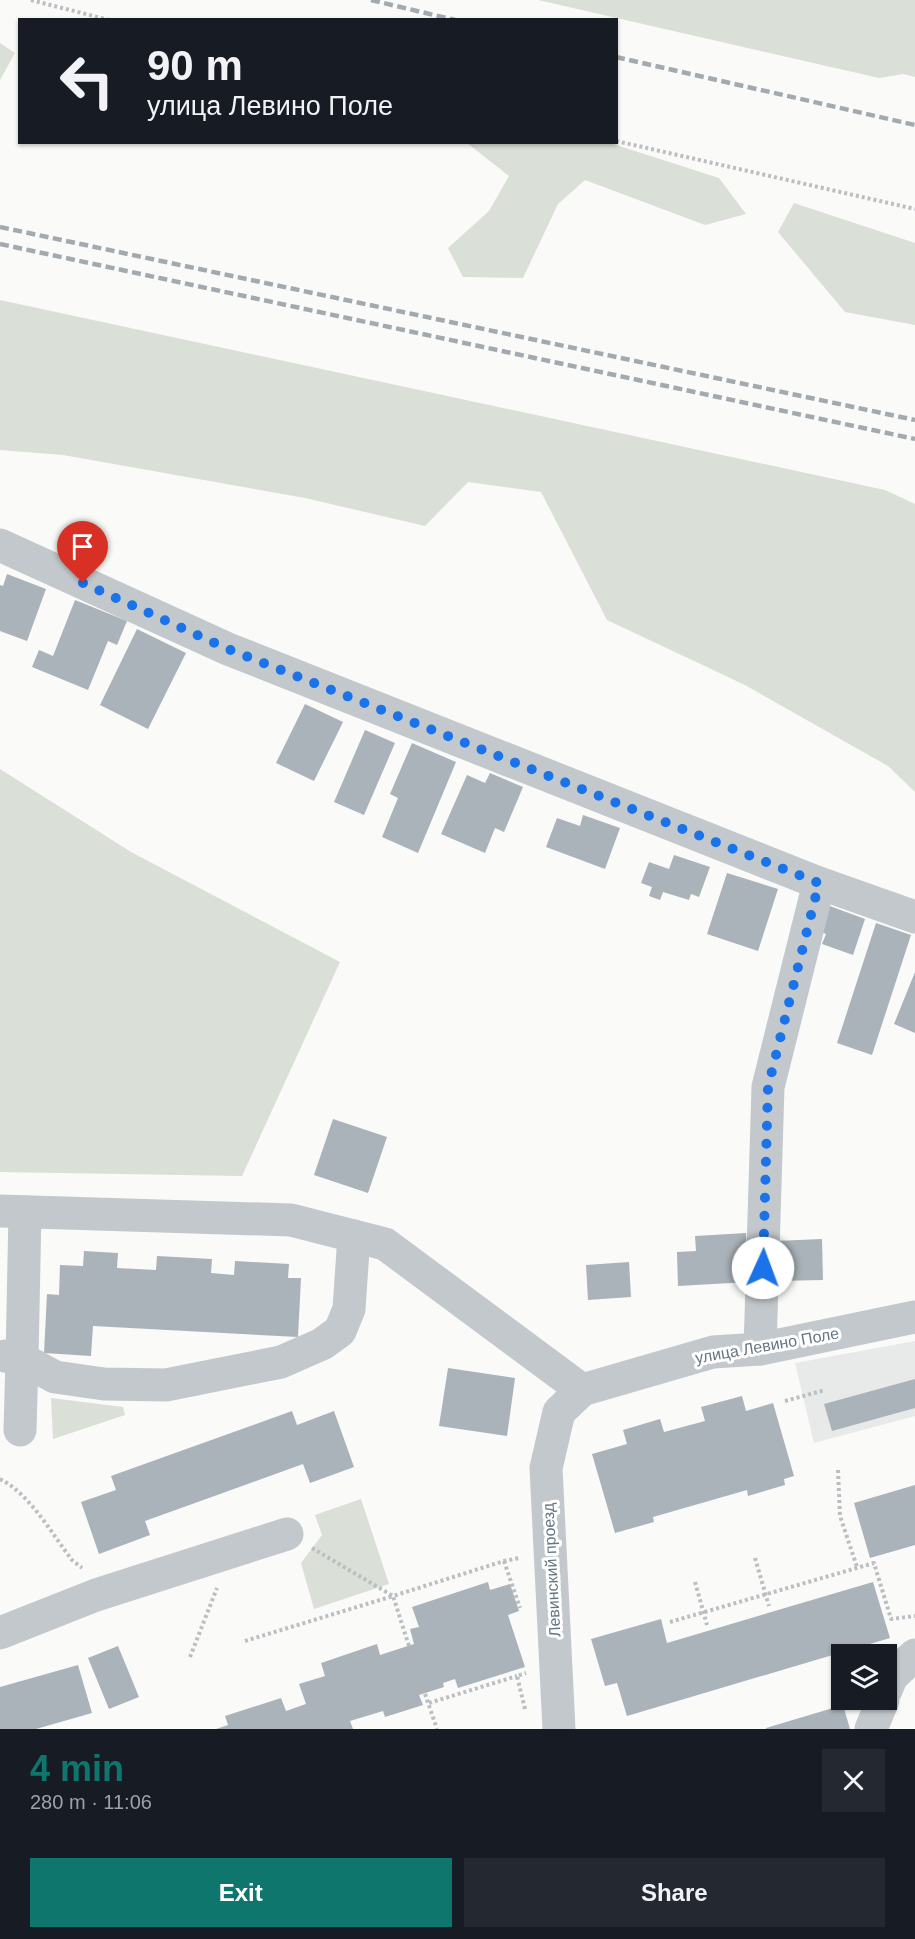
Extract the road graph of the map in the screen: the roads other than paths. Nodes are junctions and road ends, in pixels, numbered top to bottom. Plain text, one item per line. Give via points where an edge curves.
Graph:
1 (0, 545) edge
2 (819, 883) junction
3 (915, 917) edge
4 (13, 1212) edge
5 (354, 1236) junction
6 (915, 1317) edge
7 (760, 1349) junction
8 (11, 1357) edge
9 (582, 1390) junction
10 (559, 1412) joint
11 (20, 1430) dead end
12 (287, 1534) road end
13 (0, 1633) edge
14 (915, 1654) edge
15 (897, 1671) edge
16 (879, 1710) edge
17 (559, 1729) edge
18 (871, 1729) edge

1 - 2 street via 228,649
2 - 3 street
2 - 7 street via 768,1087
4 - 5 street via 291,1220
4 - 8 street
5 - 8 street via 349,1309 340,1331 322,1344 281,1362 166,1384 104,1384 55,1377
5 - 9 street via 385,1244
6 - 7 street, улица Левино Поле
7 - 9 street, улица Левино Поле via 713,1352
8 - 11 street
9 - 10 street, улица Левино Поле
10 - 17 street, Левинский проезд via 546,1468
12 - 13 street via 112,1590
14 - 15 street
16 - 18 street

